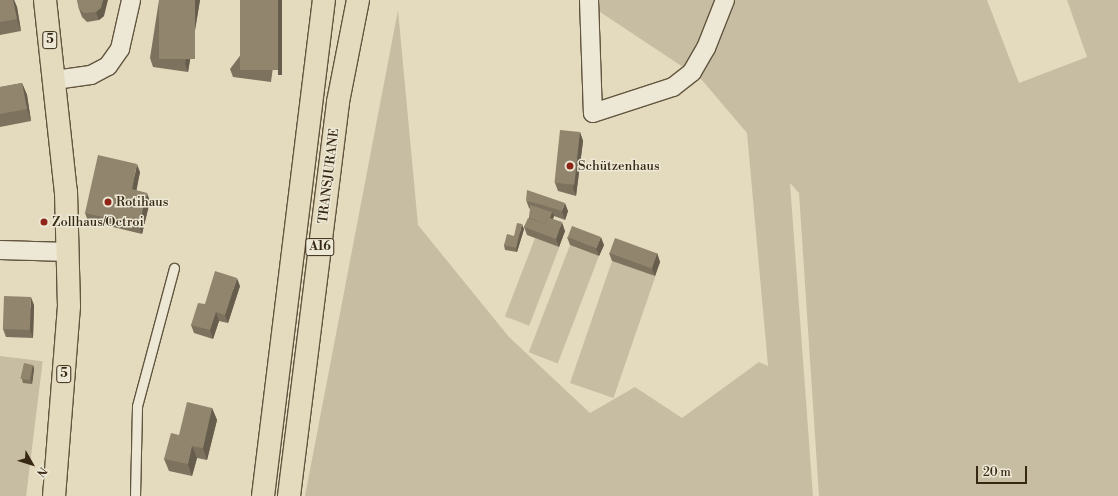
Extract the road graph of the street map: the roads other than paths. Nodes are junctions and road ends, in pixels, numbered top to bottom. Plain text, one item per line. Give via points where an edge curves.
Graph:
1 (44, 0) edge
2 (131, 0) edge
3 (324, 0) edge
4 (358, 0) edge
5 (588, 0) edge
6 (725, 0) edge
7 (55, 80) junction
8 (0, 250) edge
9 (68, 252) junction
10 (174, 268) dead end
11 (54, 496) edge
12 (135, 496) edge
13 (263, 496) edge
14 (289, 496) edge

1 - 7 main road, 5
2 - 7 street via 120,49 108,66 91,75
3 - 13 main road, TRANSJURANE / A16
4 - 14 main road, TRANSJURANE / A16 via 338,102
5 - 6 street via 592,36 593,113 673,87 692,72 706,48
7 - 9 main road, 5
8 - 9 street
9 - 11 main road, 5 via 69,306
10 - 12 lane via 137,406

